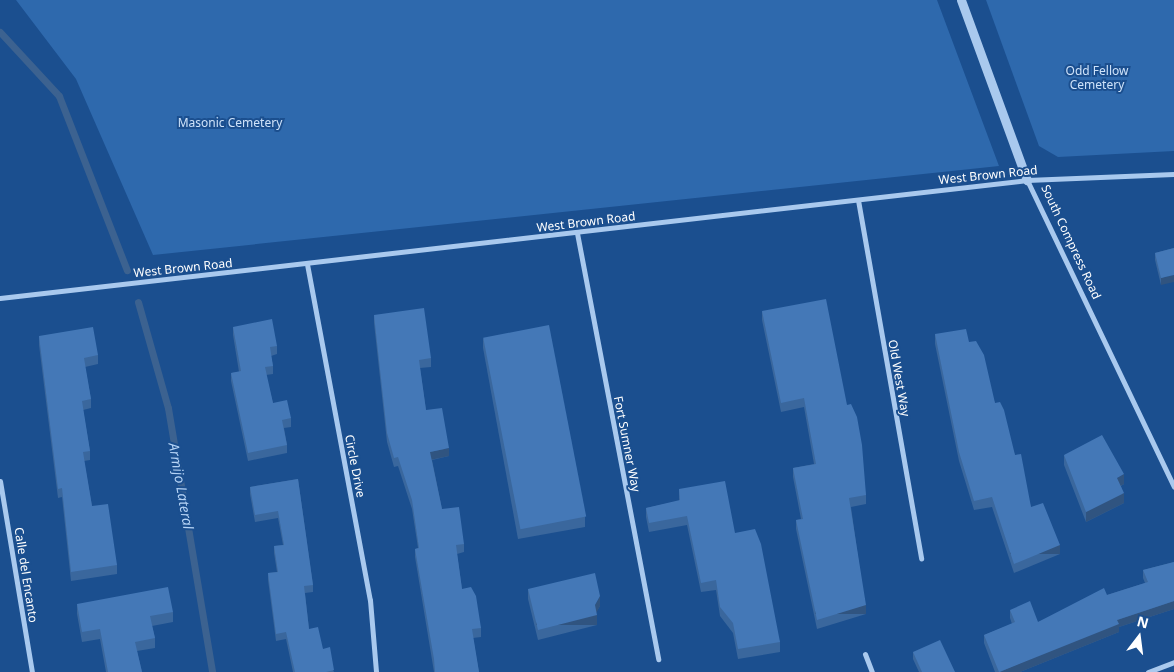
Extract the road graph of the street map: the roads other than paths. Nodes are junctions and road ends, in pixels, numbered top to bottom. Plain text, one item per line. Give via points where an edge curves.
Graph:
1 (961, 0) edge
2 (1174, 174) edge
3 (1027, 180) junction
4 (858, 200) junction
5 (577, 233) junction
6 (307, 264) junction
7 (0, 298) edge
8 (0, 481) edge
9 (1174, 487) edge
10 (921, 559) dead end
11 (865, 654) dead end
12 (658, 659) dead end
13 (1174, 662) edge
14 (32, 672) edge
15 (376, 672) edge
16 (872, 672) edge
17 (1148, 672) edge

1 - 3 street, South Compress Road
2 - 3 street, West Brown Road
3 - 4 street, West Brown Road
3 - 9 street, South Compress Road
4 - 5 street, West Brown Road
4 - 10 street, Old West Way
5 - 6 street, West Brown Road
5 - 12 street, Fort Sumner Way
6 - 7 street, West Brown Road
6 - 15 street, Circle Drive via 370,600
8 - 14 street, Calle del Encanto
11 - 16 street
13 - 17 street

